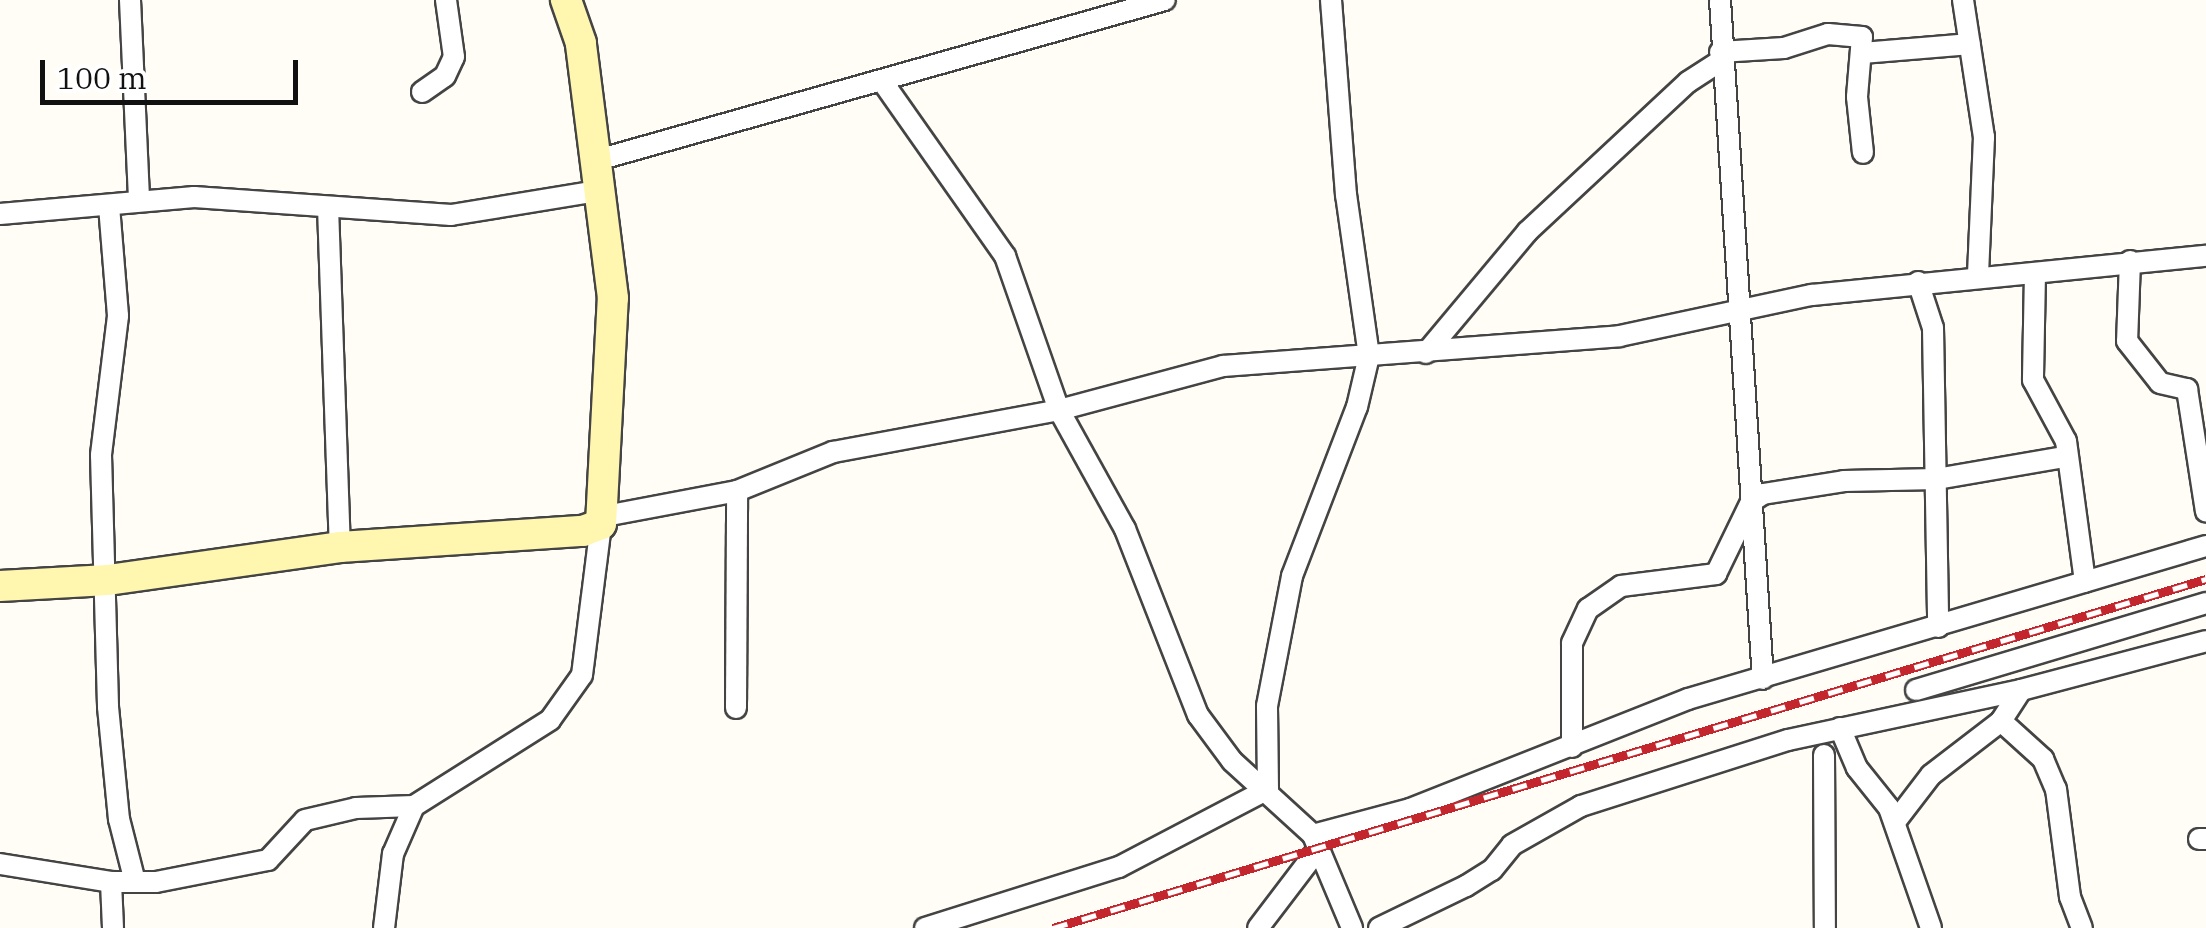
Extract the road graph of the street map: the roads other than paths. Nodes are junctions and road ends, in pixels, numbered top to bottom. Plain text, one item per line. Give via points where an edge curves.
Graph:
1 (130, 0) edge
2 (446, 0) edge
3 (566, 0) edge
4 (1165, 0) edge
5 (1330, 0) edge
6 (1720, 0) edge
7 (1963, 0) edge
8 (1104, 9) edge
9 (1970, 44) junction
10 (1863, 53) junction
11 (1720, 56) junction
12 (882, 81) junction
13 (422, 92) dead end
14 (1862, 152) dead end
15 (596, 176) junction
16 (139, 200) junction
17 (108, 206) junction
18 (328, 207) junction
19 (0, 214) edge
20 (2206, 256) edge
21 (2130, 261) junction
22 (2035, 272) junction
23 (1978, 277) junction
24 (1918, 282) junction
25 (1735, 314) junction
26 (1426, 353) junction
27 (1369, 356) junction
28 (1059, 410) junction
29 (2065, 456) junction
30 (1937, 479) junction
31 (737, 490) junction
32 (1751, 502) junction
33 (2206, 512) edge
34 (603, 520) junction
35 (2206, 546) edge
36 (340, 547) junction
37 (108, 580) junction
38 (2085, 582) junction
39 (0, 586) edge
40 (2206, 603) edge
41 (1938, 627) junction
42 (2206, 640) edge
43 (1763, 678) junction
44 (1916, 690) dead end
45 (2021, 690) junction
46 (736, 708) dead end
47 (2001, 721) junction
48 (1840, 728) junction
49 (1788, 740) junction
50 (1572, 747) junction
51 (1824, 755) junction
52 (1857, 768) junction
53 (1268, 789) junction
54 (414, 806) junction
55 (1894, 822) junction
56 (1316, 842) junction
57 (0, 864) edge
58 (110, 882) junction
59 (135, 882) junction
60 (113, 928) edge
61 (384, 928) edge
62 (925, 928) edge
63 (1258, 928) edge
64 (1352, 928) edge
65 (1380, 928) edge
66 (1825, 928) edge
67 (1931, 928) edge
68 (2082, 928) edge

1 - 16 street
2 - 13 street via 454,58 445,76
3 - 15 street via 581,42
4 - 8 street
5 - 27 street via 1346,195
6 - 11 street
7 - 9 street
8 - 12 street
9 - 10 street
9 - 23 street via 1984,137
10 - 11 street via 1862,37 1828,34
10 - 14 street via 1857,97
11 - 25 street
11 - 26 street via 1527,232
12 - 15 street
12 - 28 street via 1004,256
15 - 18 street via 451,215
15 - 34 street via 613,298
16 - 17 street
16 - 18 street via 194,197
17 - 19 street
17 - 37 street via 118,316 101,455
18 - 36 street
20 - 21 street
21 - 22 street
21 - 33 street via 2127,342 2160,383 2187,389
22 - 23 street
22 - 29 street via 2033,380 2064,436
23 - 24 street
24 - 25 street via 1812,295
24 - 30 street via 1933,328
25 - 26 street via 1620,336
25 - 32 street
26 - 27 street
27 - 28 street via 1222,366
27 - 53 street via 1357,407 1292,576 1267,706
28 - 31 street via 834,452
28 - 53 street via 1125,529 1198,715 1232,761
29 - 30 street
29 - 38 street
30 - 32 street via 1806,484
30 - 41 street
31 - 34 street
31 - 46 street
32 - 43 street
32 - 50 street via 1716,574 1622,586 1588,609 1572,643
34 - 36 street via 583,531
34 - 54 street via 586,659 568,700 512,746
35 - 38 street
36 - 37 street
37 - 39 street
37 - 59 street via 112,766
38 - 41 street
40 - 44 street
41 - 43 street
42 - 45 street
43 - 50 street via 1688,699
45 - 47 street
45 - 48 street
47 - 55 street via 1930,775
47 - 68 street via 2043,759 2056,789 2070,897
48 - 49 street
48 - 52 street
49 - 51 street
49 - 65 street via 1581,806 1512,845 1492,870
50 - 56 street
51 - 52 street
51 - 66 street
52 - 55 street
53 - 56 street
53 - 62 street via 1119,867
54 - 59 street via 356,808 305,820 256,864
54 - 61 street via 393,854
55 - 67 street
56 - 63 street
56 - 64 street
57 - 58 street
58 - 59 street
58 - 60 street

